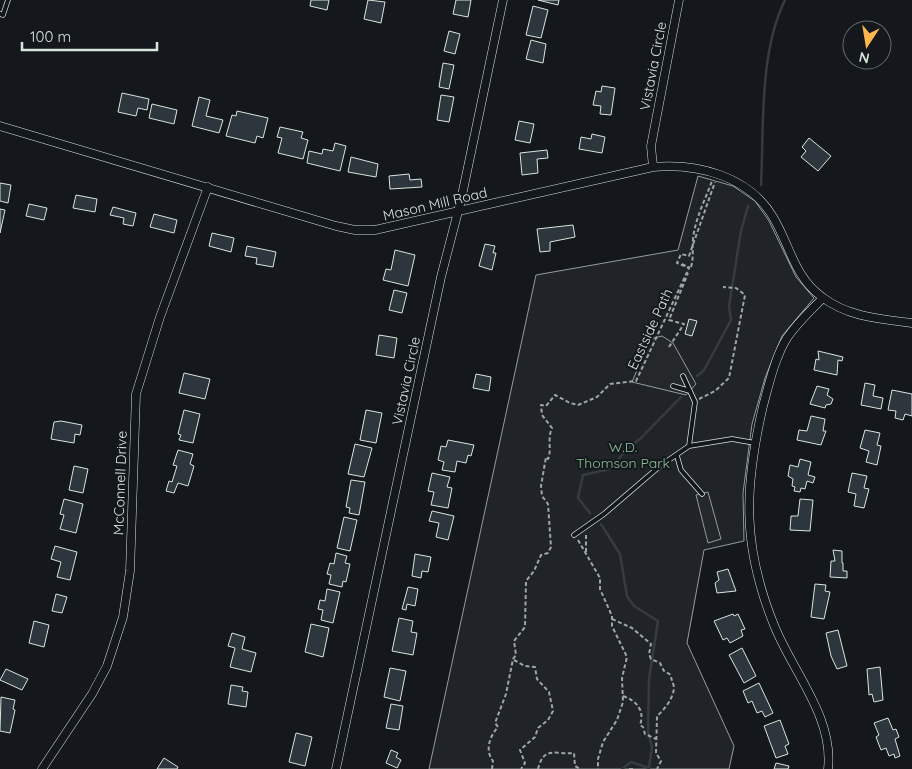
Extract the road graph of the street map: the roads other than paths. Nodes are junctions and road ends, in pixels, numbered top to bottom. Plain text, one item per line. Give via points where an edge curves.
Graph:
1 (8, 0) edge
2 (503, 0) edge
3 (679, 0) edge
4 (0, 14) edge
5 (0, 126) edge
6 (653, 167) junction
7 (208, 187) junction
8 (457, 212) junction
9 (823, 298) junction
10 (912, 323) edge
11 (682, 376) dead end
12 (673, 386) dead end
13 (690, 390) junction
14 (756, 444) junction
15 (689, 446) junction
16 (677, 456) junction
17 (702, 494) dead end
18 (574, 535) road end
19 (42, 769) edge
20 (336, 769) edge
21 (828, 769) edge

1 - 4 lane via 3,15
2 - 8 street, Vistavia Circle
3 - 6 street, Vistavia Circle via 651,146
5 - 7 street, Mason Mill Road
6 - 8 street, Mason Mill Road
6 - 9 street, Mason Mill Road via 678,165 705,169 736,182 755,195 774,217 799,274
7 - 8 street, Mason Mill Road via 355,230 375,230
7 - 19 street, McConnell Drive via 154,334 136,394 130,571 123,617 106,666 92,694
8 - 20 street, Vistavia Circle
9 - 10 street, Mason Mill Road via 856,314
9 - 14 street via 787,339 770,380
11 - 13 lane
12 - 13 lane
13 - 15 lane via 695,402
14 - 15 lane via 732,439
14 - 21 street via 748,496 749,532 756,576 774,626 824,729
15 - 16 lane
16 - 17 lane via 681,470
16 - 18 lane

